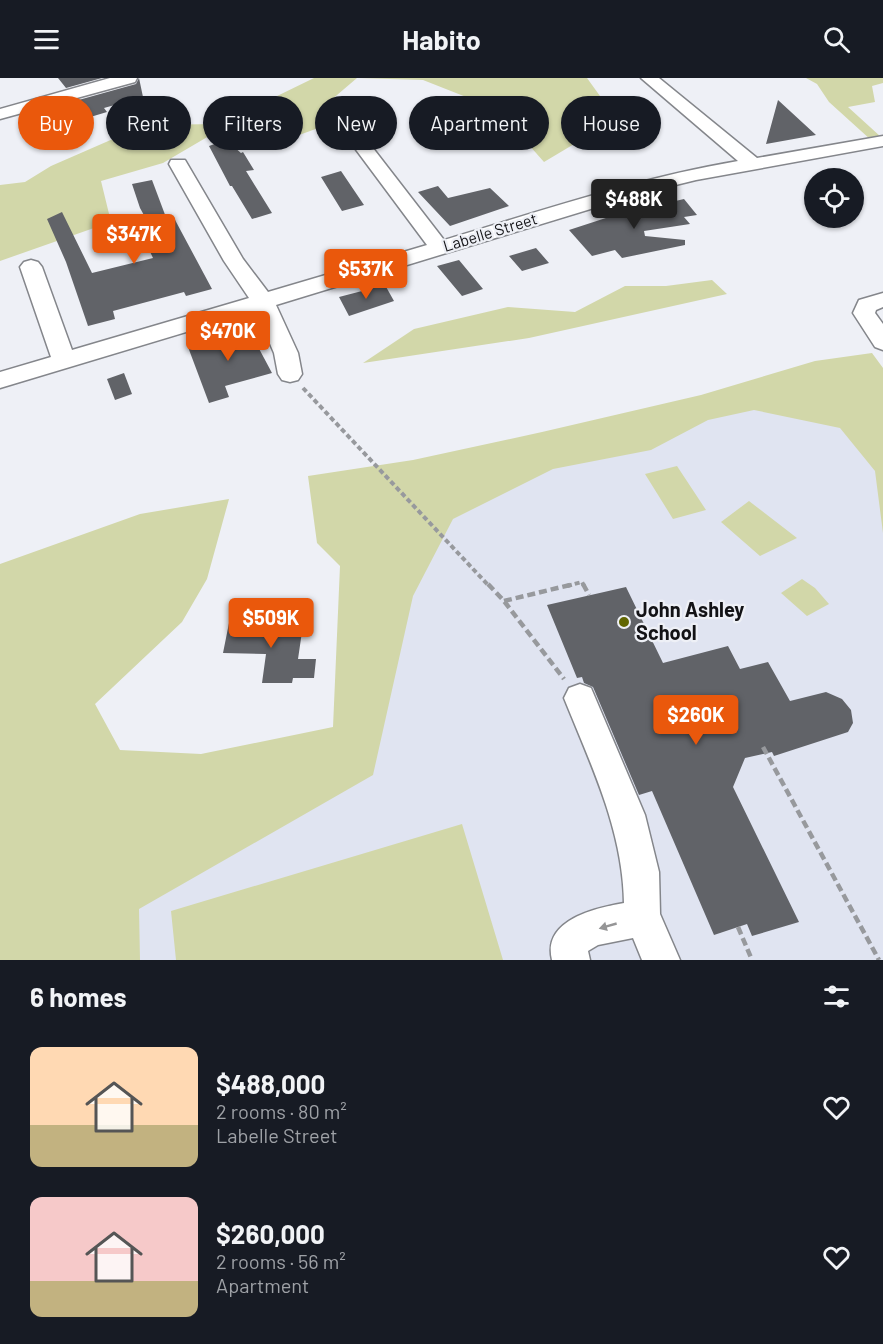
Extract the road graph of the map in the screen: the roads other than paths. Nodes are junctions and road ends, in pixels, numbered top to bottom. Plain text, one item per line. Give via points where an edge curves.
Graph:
1 (129, 78) edge
2 (649, 78) edge
3 (0, 114) edge
4 (883, 141) edge
5 (365, 150) edge
6 (178, 164) dead end
7 (753, 164) junction
8 (440, 248) junction
9 (31, 267) dead end
10 (883, 300) edge
11 (263, 301) junction
12 (883, 342) edge
13 (64, 361) junction
14 (290, 374) road end
15 (0, 380) edge
16 (580, 698) road end
17 (642, 920) junction
18 (571, 960) edge
19 (661, 960) edge

1 - 3 street
2 - 7 street
4 - 7 street, Labelle Street
5 - 8 street
6 - 11 street via 234,261
7 - 8 street, Labelle Street via 664,181
8 - 11 street, Labelle Street
9 - 13 street
10 - 12 street via 867,305 864,313
11 - 13 street, Labelle Street
11 - 14 street via 286,353
13 - 15 street, Labelle Street
16 - 17 street via 628,815 641,872
17 -> 18 street via 630,919 583,933 570,946
17 - 19 street

